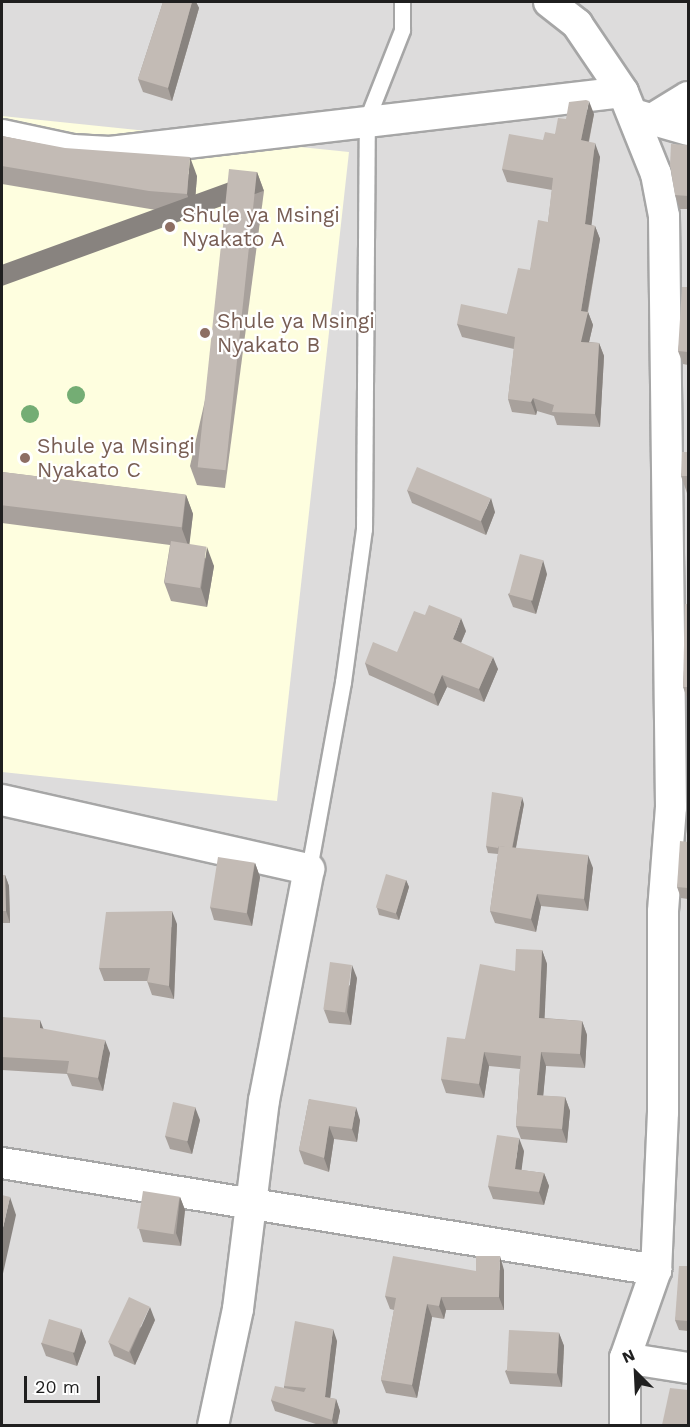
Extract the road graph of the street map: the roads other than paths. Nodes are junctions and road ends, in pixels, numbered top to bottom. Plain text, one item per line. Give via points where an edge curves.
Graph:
1 (402, 2) edge
2 (549, 2) edge
3 (688, 97) edge
4 (636, 109) junction
5 (367, 120) junction
6 (688, 130) edge
7 (2, 135) edge
8 (2, 800) edge
9 (680, 807) edge
10 (309, 869) junction
11 (2, 1163) edge
12 (251, 1201) junction
13 (656, 1270) junction
14 (625, 1358) junction
15 (688, 1368) edge
16 (213, 1425) edge
17 (625, 1425) edge

1 - 5 lane via 402,30
2 - 4 street via 577,24
3 - 4 street
4 - 5 street
4 - 6 street
4 - 9 street via 664,216
5 - 7 street via 110,152 74,150
5 - 10 lane via 364,529 343,682
8 - 10 street
9 - 13 street via 663,912 663,1112
10 - 12 street via 264,1100
11 - 12 street via 131,1186
12 - 13 street
12 - 16 street via 238,1309
13 - 14 street
14 - 15 street
14 - 17 street

